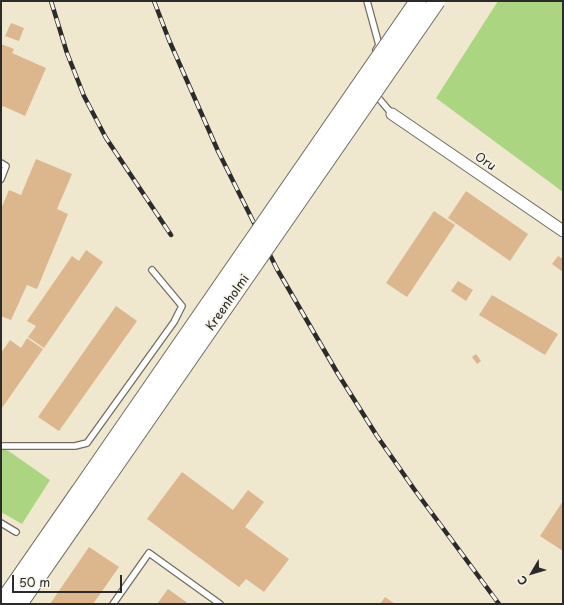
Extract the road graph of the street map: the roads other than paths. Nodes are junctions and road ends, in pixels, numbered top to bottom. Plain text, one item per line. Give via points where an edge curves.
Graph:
1 (367, 1) edge
2 (418, 1) edge
3 (437, 1) edge
4 (371, 57) dead end
5 (360, 74) dead end
6 (392, 114) joint
7 (1, 163) edge
8 (1, 179) edge
9 (563, 231) edge
10 (152, 270) dead end
11 (1, 446) edge
12 (84, 497) junction
13 (1, 523) edge
14 (16, 532) dead end
15 (1, 604) edge
16 (19, 604) edge
17 (113, 604) edge
18 (220, 604) edge

1 - 4 lane via 379,45
2 - 12 main road, Kreenholmi, bridge
3 - 12 main road, Kreenholmi, bridge
5 - 6 lane
6 - 9 street, Oru
7 - 8 lane via 6,166
10 - 11 lane via 182,306 174,322 87,443 75,446
12 - 15 main road, Kreenholmi
12 - 16 main road, Kreenholmi
13 - 14 lane
17 - 18 lane via 149,553

